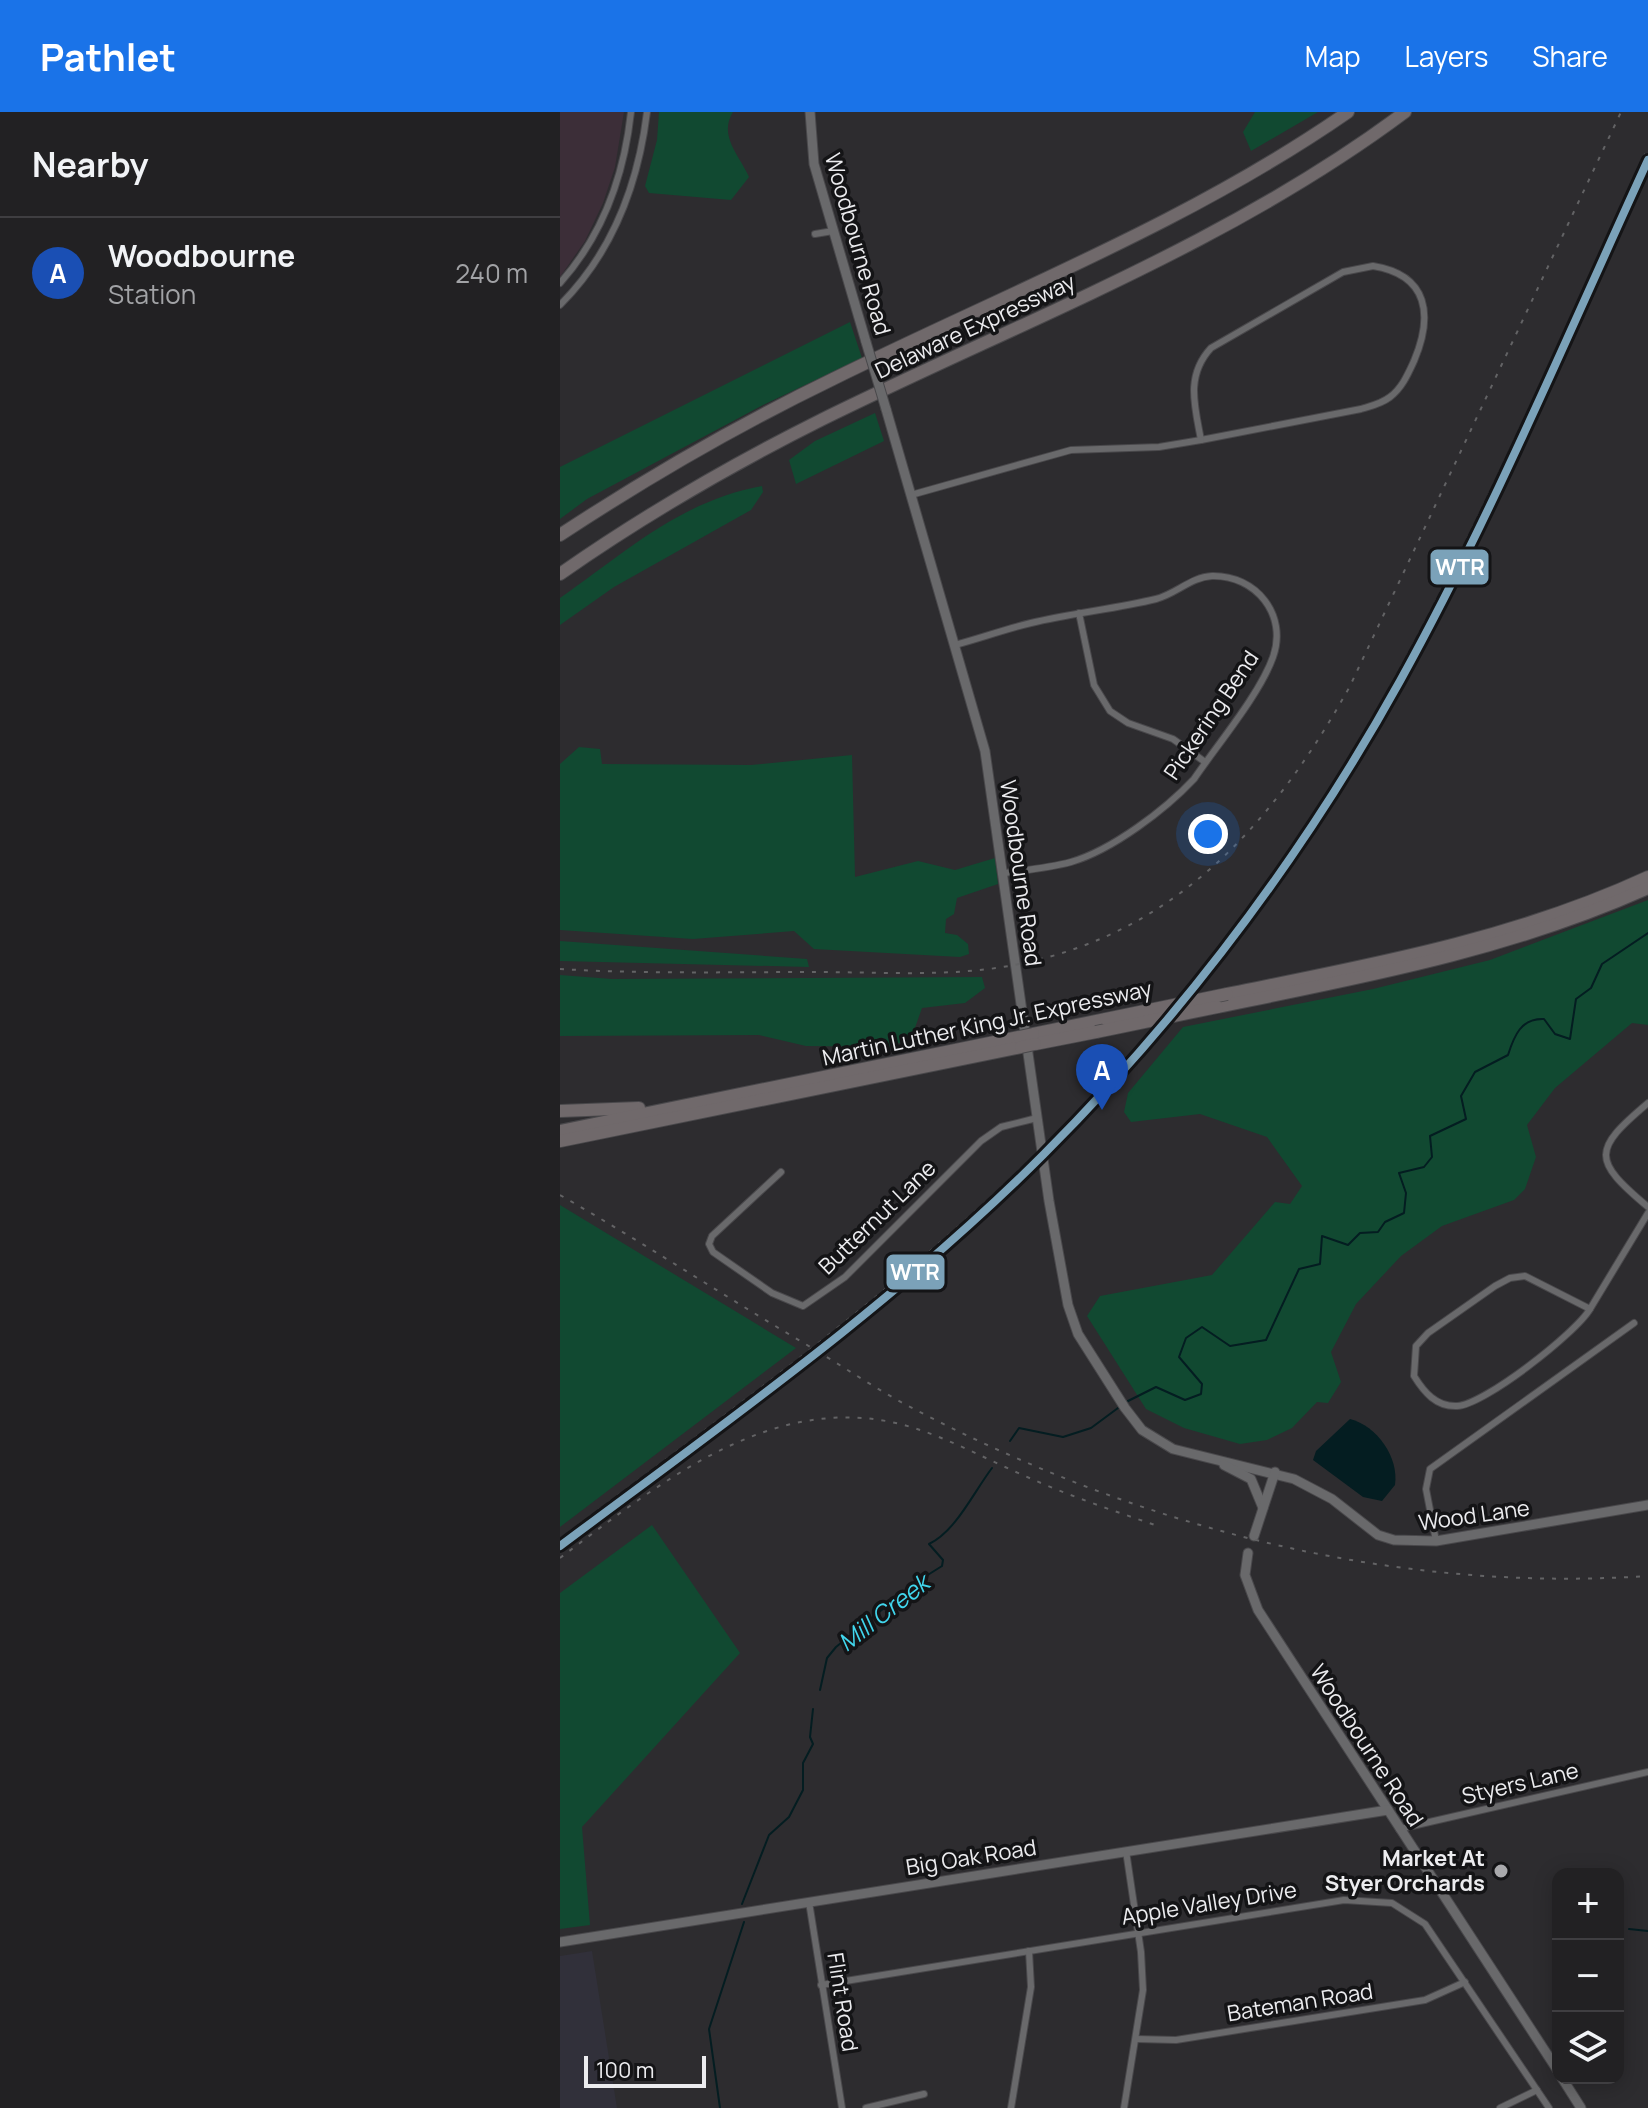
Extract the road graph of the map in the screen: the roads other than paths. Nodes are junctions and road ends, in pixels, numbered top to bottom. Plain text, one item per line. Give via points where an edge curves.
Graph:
1 (631, 112) edge
2 (647, 112) edge
3 (810, 112) edge
4 (1348, 112) edge
5 (1405, 112) edge
6 (833, 231) junction
7 (815, 234) dead end
8 (560, 283) edge
9 (560, 305) edge
10 (1201, 440) junction
11 (911, 495) junction
12 (560, 535) edge
13 (560, 574) edge
14 (1079, 613) junction
15 (955, 645) junction
16 (1205, 762) junction
17 (1004, 873) junction
18 (1648, 877) edge
19 (1648, 888) edge
20 (1034, 1039) junction
21 (1020, 1042) junction
22 (1648, 1103) edge
23 (690, 1104) junction
24 (560, 1111) edge
25 (1037, 1118) junction
26 (560, 1131) edge
27 (560, 1141) edge
28 (781, 1172) dead end
29 (1648, 1207) edge
30 (1648, 1213) edge
31 (1590, 1309) junction
32 (1634, 1323) dead end
33 (1207, 1457) junction
34 (1275, 1472) junction
35 (1648, 1505) edge
36 (1263, 1508) junction
37 (1254, 1536) dead end
38 (1436, 1541) junction
39 (1248, 1553) dead end
40 (1648, 1772) edge
41 (1388, 1810) junction
42 (1399, 1829) junction
43 (1126, 1850) junction
44 (808, 1901) junction
45 (1139, 1933) junction
46 (560, 1942) edge
47 (1029, 1951) junction
48 (1465, 1982) junction
49 (821, 1985) junction
50 (1136, 2039) junction
51 (1552, 2062) edge
52 (1566, 2084) edge
53 (1537, 2090) junction
54 (924, 2094) dead end
55 (842, 2108) edge
56 (866, 2108) edge
57 (1011, 2108) edge
58 (1124, 2108) edge
59 (1500, 2108) edge
60 (1549, 2108) edge
61 (1581, 2108) edge

1 - 8 street via 611,202
2 - 9 street via 638,168 623,212 599,257
3 - 6 main road, Woodbourne Road via 814,164
4 - 12 highway, Delaware Expressway via 1199,204 769,411
5 - 13 highway, Delaware Expressway via 1314,176 1228,226 780,441
6 - 7 street
6 - 11 main road, Woodbourne Road, bridge
10 - 10 street via 1388,399 1404,381 1423,339 1425,311 1416,290 1397,273 1358,267 1218,342 1193,378
10 - 11 street via 1071,450
11 - 15 main road, Woodbourne Road
14 - 15 street, Pickering Bend
14 - 16 street via 1102,702 1121,719 1173,739
14 - 16 street, Pickering Bend via 1158,598 1207,577 1236,579 1260,595 1277,625 1274,656
15 - 17 main road, Woodbourne Road via 985,751
16 - 17 street, Pickering Bend via 1165,807 1100,850 1074,861
17 - 25 main road, Woodbourne Road
18 - 20 highway, Martin Luther King Jr. Expressway, bridge via 1475,940
19 - 20 highway, Martin Luther King Jr. Expressway, bridge via 1478,950 1096,1032
20 - 21 highway, Martin Luther King Jr. Expressway, bridge
21 - 23 highway, Martin Luther King Jr. Expressway
21 - 27 highway, Martin Luther King Jr. Expressway
22 - 29 street via 1615,1131 1606,1156 1614,1178
23 - 24 highway
23 - 26 highway, Martin Luther King Jr. Expressway
25 - 28 street, Butternut Lane via 1001,1127 981,1141 845,1277 803,1306 772,1293 709,1244
25 - 33 main road, Woodbourne Road via 1062,1281 1078,1334 1142,1430 1173,1449
30 - 31 street
31 - 31 street via 1566,1338 1465,1405 1431,1398 1414,1376 1416,1346 1428,1333 1510,1278 1534,1279
32 - 38 street via 1430,1469 1426,1489
33 - 34 main road, Woodbourne Road
33 - 36 main road via 1251,1479
34 - 36 main road
34 - 38 main road, Wood Lane via 1332,1499 1378,1535
35 - 38 main road, Wood Lane
36 - 37 main road
39 - 41 main road, Woodbourne Road via 1245,1575 1258,1610
40 - 42 street, Styers Lane
41 - 42 main road, Woodbourne Road
41 - 43 main road, Big Oak Road
42 - 51 main road, Woodbourne Road
43 - 44 main road, Big Oak Road
43 - 45 street
44 - 46 main road, Big Oak Road
44 - 49 street, Flint Road
45 - 47 street, Apple Valley Drive
45 - 48 street, Apple Valley Drive via 1344,1900 1378,1900 1404,1908 1425,1924
45 - 50 street via 1143,1990
47 - 49 street, Apple Valley Drive
47 - 57 street via 1031,1987
48 - 50 street, Bateman Road via 1425,2000 1176,2040
48 - 53 street, Apple Valley Drive
49 - 55 street, Flint Road
50 - 58 street
52 - 61 main road
53 - 59 street
53 - 60 street, Apple Valley Drive
54 - 56 street

